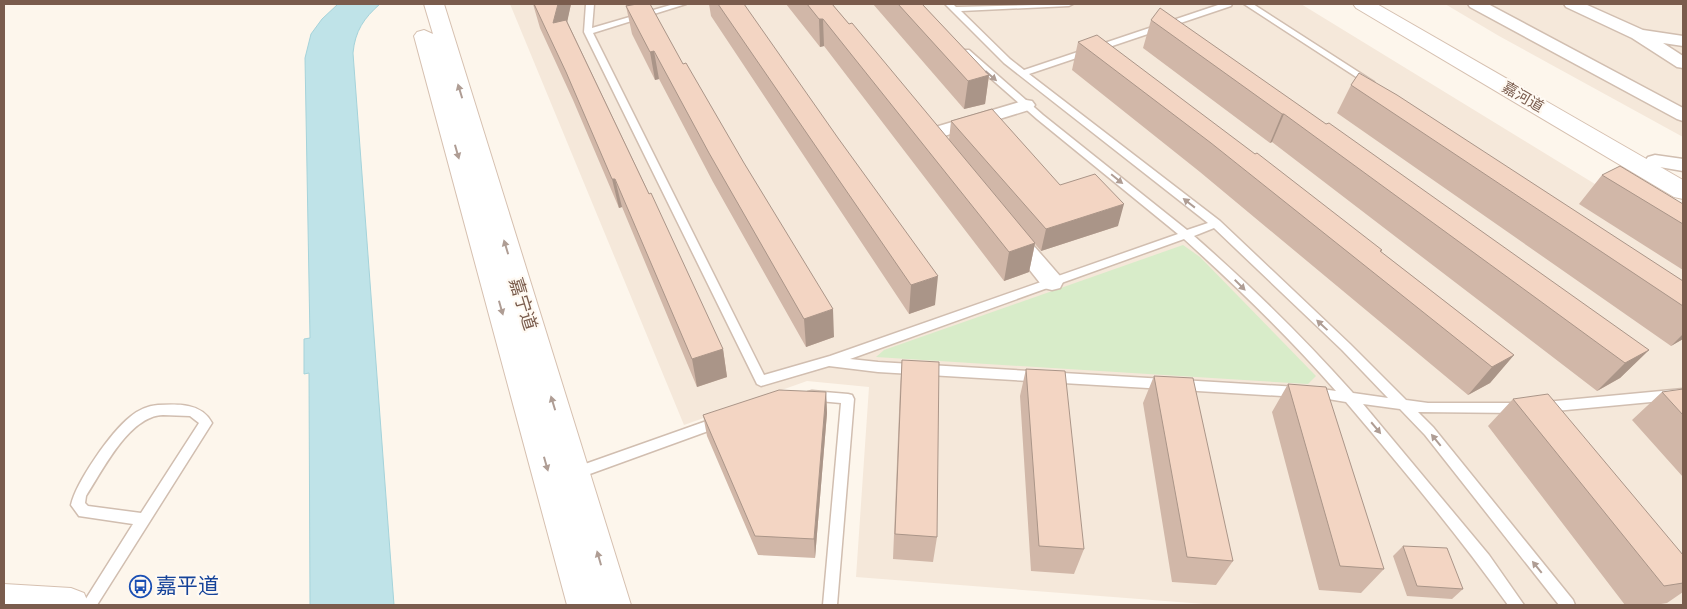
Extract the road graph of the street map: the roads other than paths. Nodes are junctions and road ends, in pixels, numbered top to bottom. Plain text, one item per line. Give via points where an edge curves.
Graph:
1 (414, 4) edge
2 (434, 4) edge
3 (590, 4) edge
4 (682, 4) edge
5 (1069, 4) edge
6 (1228, 4) edge
7 (1248, 4) edge
8 (1363, 4) edge
9 (1383, 4) edge
10 (1476, 4) edge
11 (1572, 4) edge
12 (952, 6) edge
13 (588, 32) junction
14 (1638, 34) junction
15 (1683, 41) edge
16 (958, 44) edge
17 (1683, 63) edge
18 (1023, 73) junction
19 (1382, 90) edge
20 (1026, 105) junction
21 (1683, 115) edge
22 (1655, 161) junction
23 (954, 164) edge
24 (1683, 165) edge
25 (1683, 177) edge
26 (1683, 191) edge
27 (1003, 223) edge
28 (1216, 224) junction
29 (1186, 235) junction
30 (1052, 282) junction
31 (829, 361) junction
32 (1683, 394) edge
33 (800, 396) edge
34 (1350, 398) junction
35 (1404, 405) junction
36 (728, 418) edge
37 (574, 474) junction
38 (144, 519) junction
39 (4, 600) edge
40 (71, 605) edge
41 (89, 605) edge
42 (585, 605) edge
43 (613, 605) edge
44 (830, 605) edge
45 (1517, 605) edge
46 (1568, 605) edge

1 -> 42 main road, 嘉宁道
37 -> 2 main road, 嘉宁道
3 - 13 lane
4 - 13 lane
5 - 12 lane
6 - 18 lane
7 - 19 lane
8 - 26 main road, 嘉河道
9 - 22 main road, 嘉河道
10 - 21 street
11 - 14 street
12 - 18 lane
13 - 31 lane via 761,381
14 - 15 street
14 - 17 street
16 -> 20 lane
28 -> 18 lane
20 - 23 street via 929,135
20 -> 29 lane
22 - 24 street
22 - 25 main road, 嘉河道
27 - 30 street
28 - 29 lane
35 -> 28 lane
29 - 30 lane
29 -> 34 lane via 1317,361
30 - 31 lane
31 - 34 lane via 878,367
32 - 35 lane via 1532,408
33 - 44 lane via 848,399
34 - 35 lane
34 -> 45 lane via 1484,560
46 -> 35 lane via 1429,431
36 - 37 lane
43 -> 37 main road, 嘉宁道
38 - 38 lane via 206,423 199,414 187,410 157,409 143,414 129,424 80,494 78,505 84,512
38 - 41 lane
39 - 40 main road

